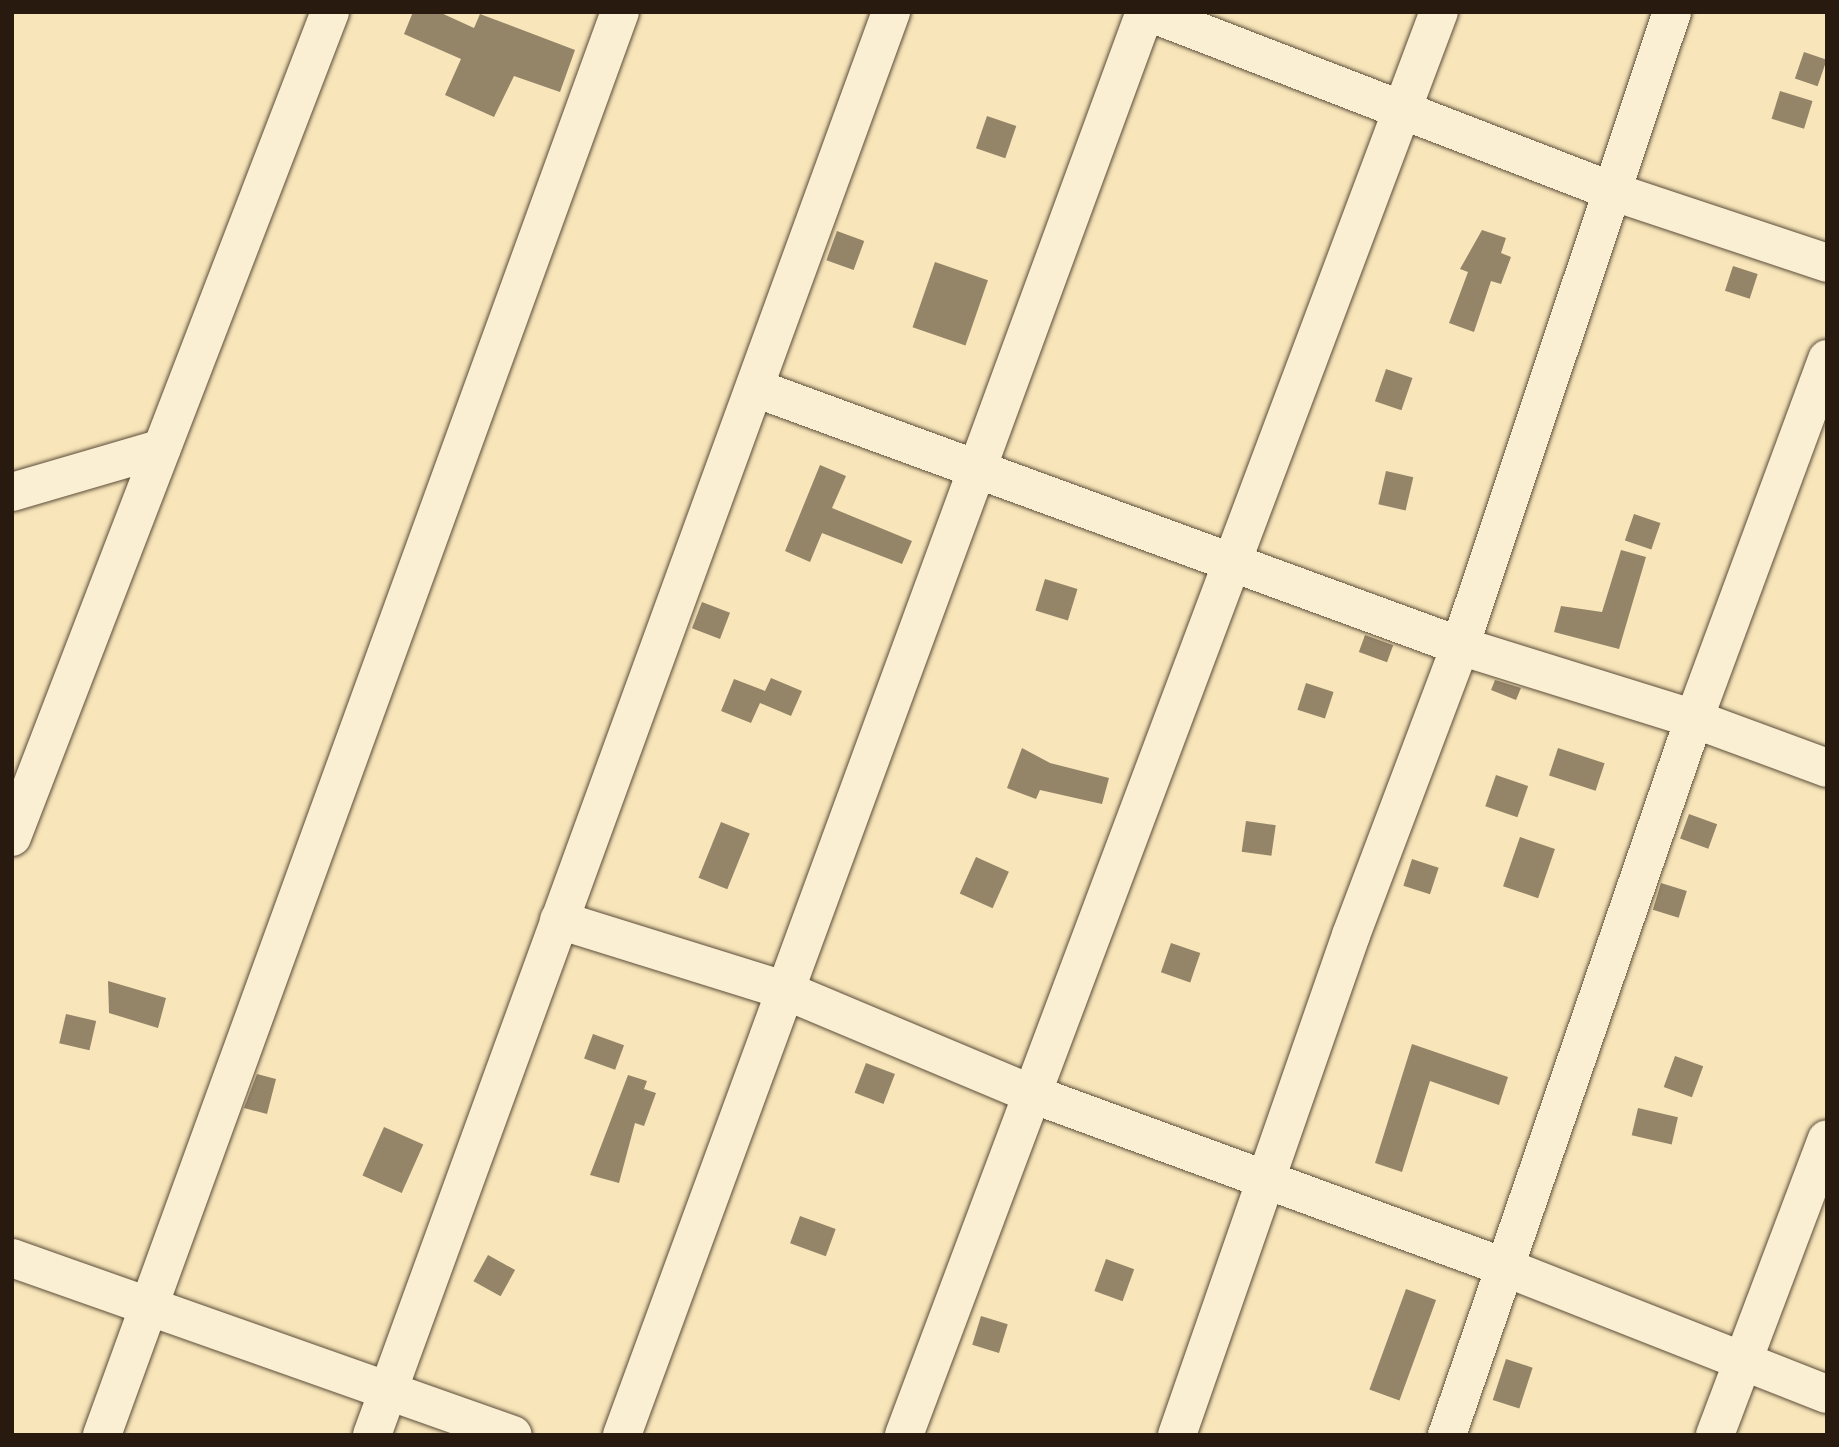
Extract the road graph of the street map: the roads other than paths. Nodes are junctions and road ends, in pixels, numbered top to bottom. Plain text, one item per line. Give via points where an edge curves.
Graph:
1 (330, 12) edge
2 (620, 12) edge
3 (891, 12) edge
4 (1146, 12) edge
5 (1438, 12) edge
6 (1672, 12) edge
7 (1404, 112) junction
8 (1614, 192) junction
9 (1827, 263) edge
10 (1827, 359) edge
11 (755, 388) junction
12 (162, 447) junction
13 (974, 468) junction
14 (12, 492) edge
15 (1233, 558) junction
16 (1460, 646) junction
17 (1694, 719) junction
18 (1827, 768) edge
19 (12, 837) edge
20 (559, 920) junction
21 (784, 990) junction
22 (1031, 1094) junction
23 (1827, 1139) edge
24 (1264, 1183) junction
25 (12, 1258) edge
26 (1504, 1267) junction
27 (153, 1310) junction
28 (1742, 1363) junction
29 (389, 1391) junction
30 (1827, 1394) edge
31 (102, 1435) edge
32 (372, 1435) edge
33 (513, 1435) edge
34 (622, 1435) edge
35 (904, 1435) edge
36 (1177, 1435) edge
37 (1447, 1435) edge
38 (1715, 1435) edge

1 - 12 street
2 - 27 street
3 - 11 street
4 - 7 street
4 - 13 street
5 - 7 street
6 - 8 street
7 - 8 street
7 - 15 street
8 - 9 street
8 - 16 street
10 - 17 street
11 - 13 street
11 - 20 street
12 - 14 street
12 - 19 street
13 - 15 street
13 - 21 street
15 - 16 street
15 - 22 street
16 - 17 street
16 - 24 street
17 - 18 street
17 - 26 street
20 - 21 street
20 - 29 street
21 - 22 street
21 - 34 street
22 - 24 street
22 - 35 street
23 - 28 street
24 - 26 street
24 - 36 street
25 - 27 street
26 - 28 street
26 - 37 street
27 - 29 street
27 - 31 street
28 - 30 street
28 - 38 street
29 - 32 street
29 - 33 street

